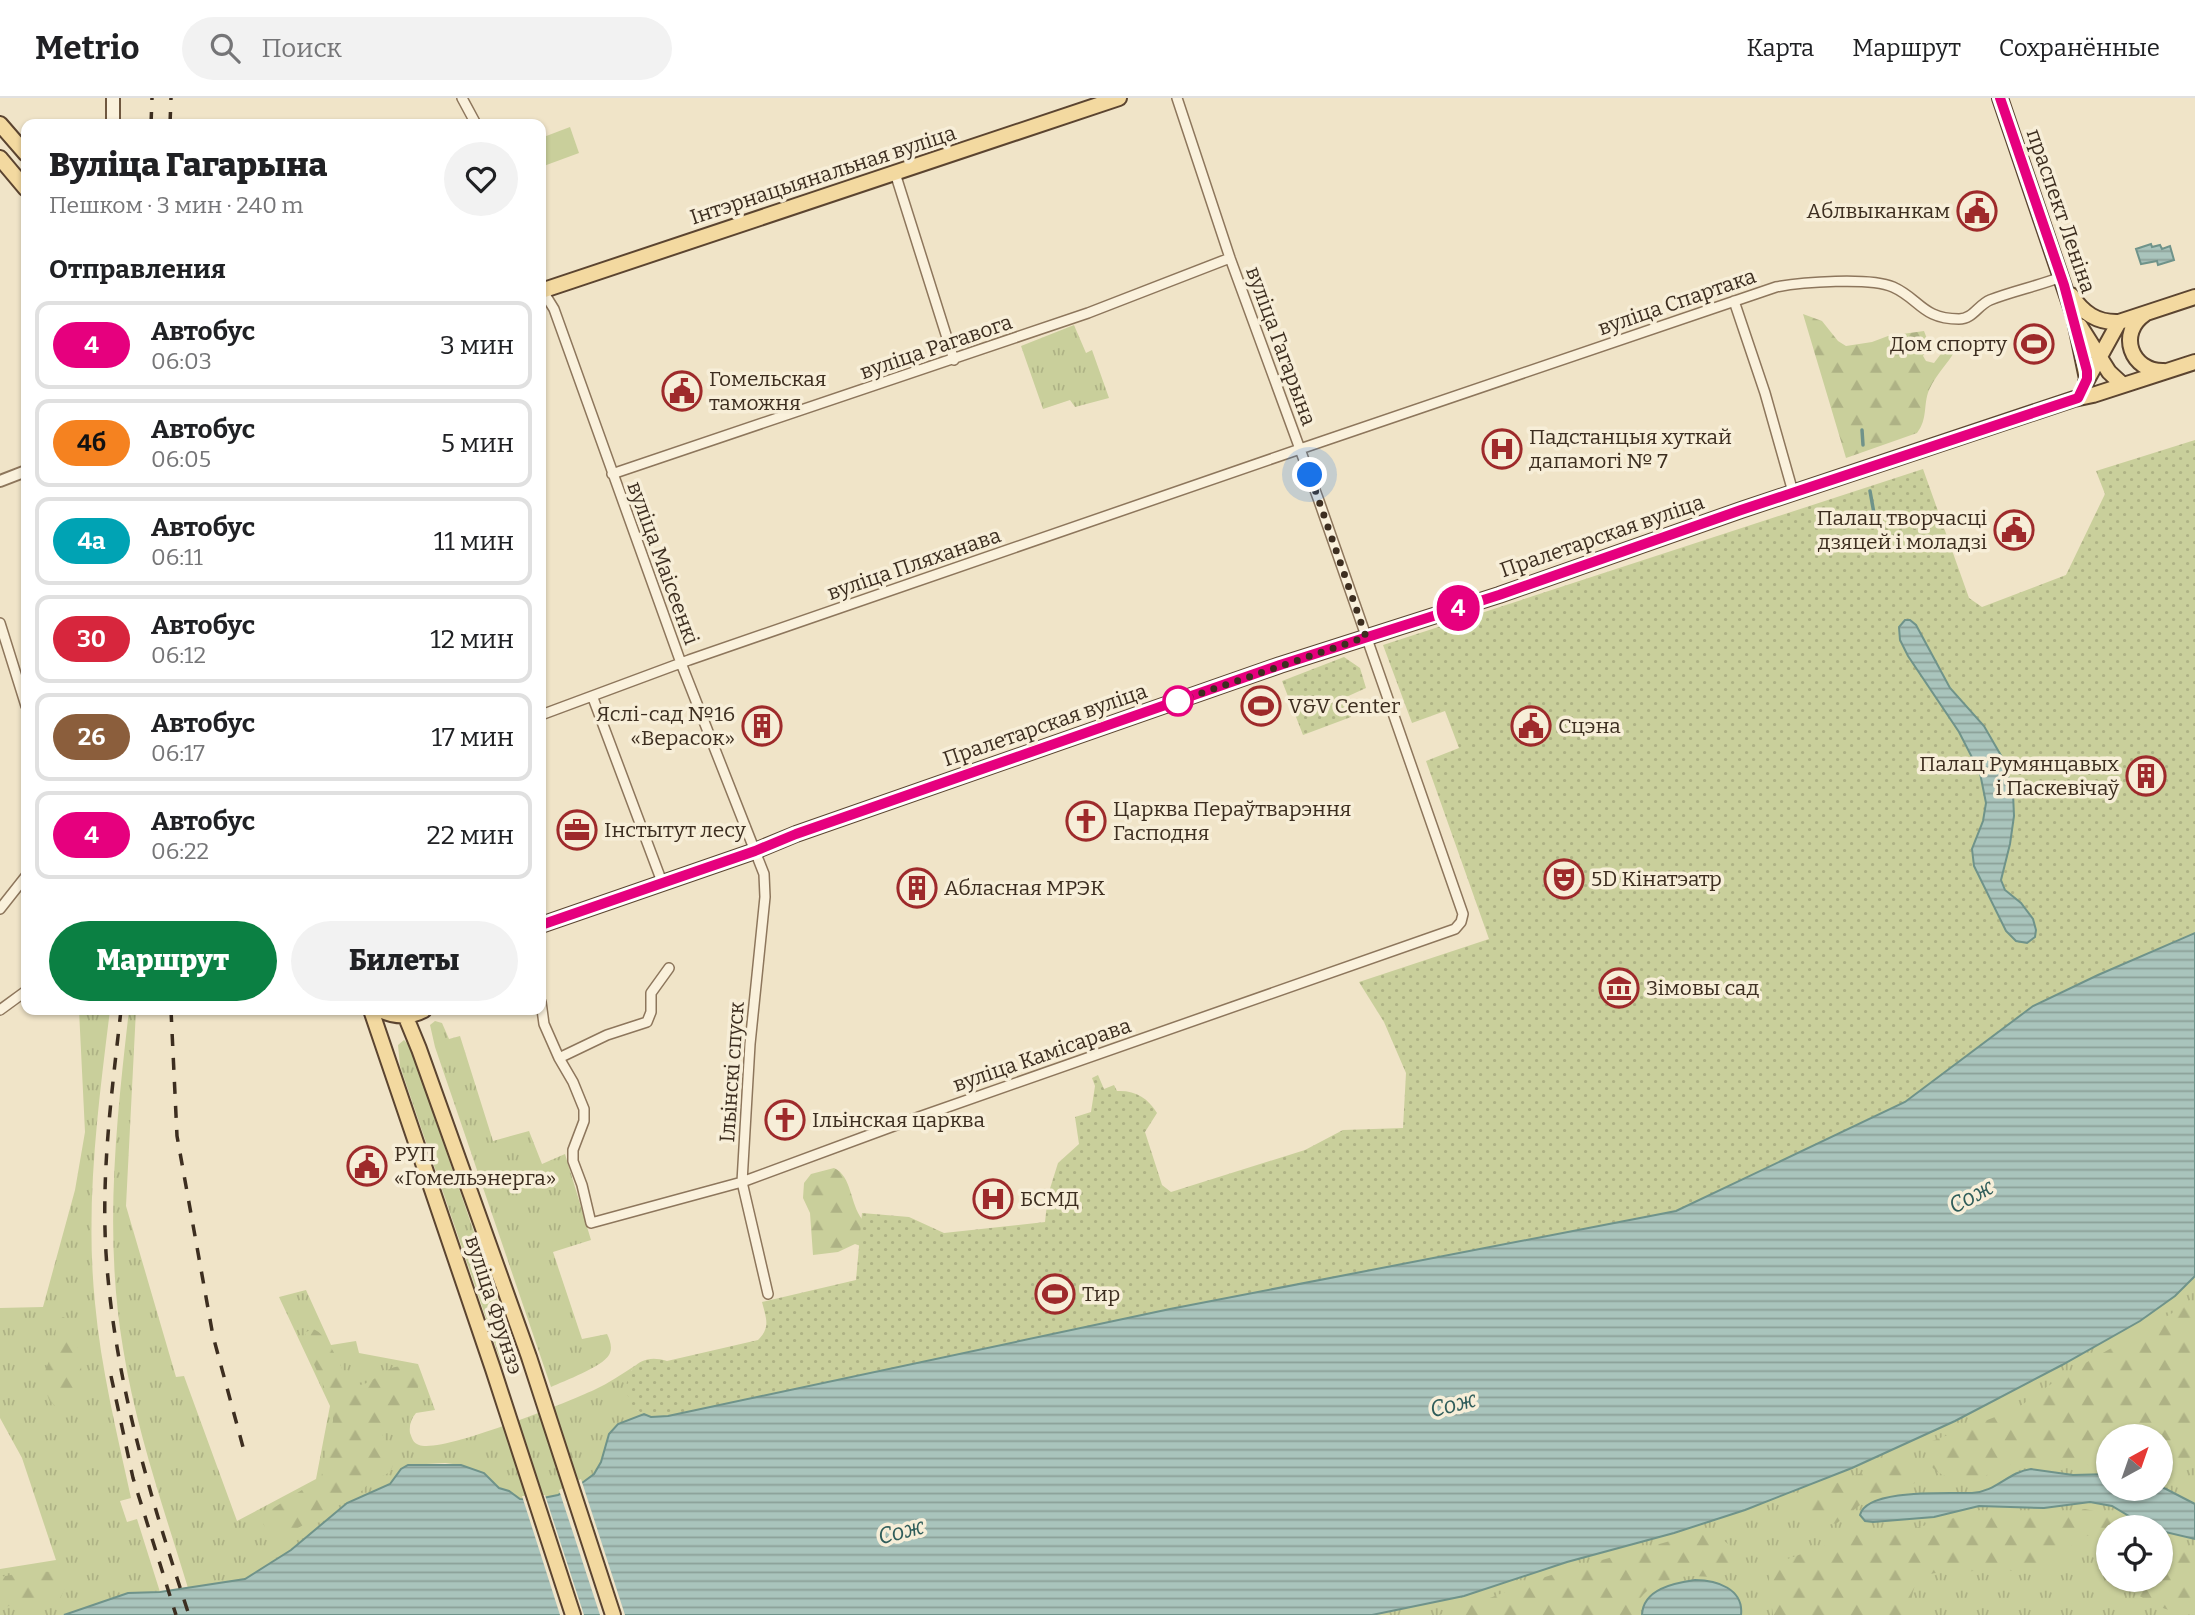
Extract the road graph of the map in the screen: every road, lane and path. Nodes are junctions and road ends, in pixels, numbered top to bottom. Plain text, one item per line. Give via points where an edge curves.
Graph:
1 (113, 98) edge
2 (462, 98) edge
3 (1119, 98) edge
4 (1177, 98) edge
5 (2000, 98) edge
6 (113, 119) edge
7 (473, 119) edge
8 (0, 124) edge
9 (21, 147) edge
10 (0, 158) edge
11 (895, 173) junction
12 (21, 183) edge
13 (1230, 258) junction
14 (2063, 281) junction
15 (546, 287) edge
16 (546, 297) edge
17 (2195, 297) edge
18 (1734, 301) junction
19 (2150, 312) junction
20 (2074, 316) junction
21 (2119, 322) junction
22 (2100, 357) junction
23 (954, 360) junction
24 (2195, 362) edge
25 (2169, 371) junction
26 (2087, 379) junction
27 (2123, 386) junction
28 (2078, 398) junction
29 (1300, 449) junction
30 (21, 473) edge
31 (612, 474) junction
32 (0, 481) edge
33 (1793, 492) junction
34 (0, 623) edge
35 (1366, 637) junction
36 (681, 663) junction
37 (21, 690) edge
38 (593, 698) junction
39 (546, 713) edge
40 (755, 851) junction
41 (21, 882) edge
42 (662, 882) junction
43 (0, 909) edge
44 (1461, 922) joint
45 (546, 923) edge
46 (669, 968) dead end
47 (21, 995) edge
48 (0, 1010) edge
49 (373, 1015) edge
50 (406, 1015) edge
51 (423, 1015) edge
52 (543, 1015) edge
53 (419, 1049) junction
54 (559, 1058) junction
55 (742, 1182) junction
56 (768, 1294) dead end
57 (573, 1615) edge
58 (613, 1615) edge

1 - 6 main road
2 - 7 street
3 - 11 main road, Інтэрнацыянальная вуліца
4 - 13 street, вуліца Гагарына
5 - 14 main road, праспект Леніна
8 - 9 main road
10 - 12 main road
11 - 15 main road, Інтэрнацыянальная вуліца
11 - 23 street
13 - 23 street, вуліца Рагавога
13 - 29 street, вуліца Гагарына
14 - 18 street, вуліца Спартака via 1986,302 1962,319 1934,316 1880,282 1802,282
14 - 20 main road, праспект Леніна
14 - 21 main road via 2085,312 2107,323
16 - 31 street, вуліца Маісеенкі
17 - 19 main road
18 - 29 street, вуліца Спартака
18 - 33 street
19 - 21 main road
19 - 25 main road via 2132,328 2131,352 2149,370
20 - 22 main road
20 - 26 main road, праспект Леніна
21 - 22 main road
22 - 26 main road
22 - 27 main road
23 - 31 street, вуліца Рагавога
24 - 25 main road, Пралетарская вуліца
25 - 27 main road, Пралетарская вуліца
26 - 28 main road
27 - 28 main road, Пралетарская вуліца
28 - 33 main road, Пралетарская вуліца
29 - 35 street, вуліца Гагарына
29 - 36 street, вуліца Пляханава
30 - 32 street
31 - 36 street, вуліца Маісеенкі
33 - 35 main road, Пралетарская вуліца
34 - 37 street
35 - 40 main road, Пралетарская вуліца
35 - 44 street, вуліца Гагарына via 1463,914
36 - 38 street, вуліца Пляханава
36 - 40 street, вуліца Маісеенкі
38 - 39 street, вуліца Пляханава
38 - 42 street
40 - 42 main road, Пралетарская вуліца
40 - 55 street, Ільінскі спуск via 764,874 765,897
41 - 43 street
42 - 45 main road, Пралетарская вуліца
44 - 55 street, вуліца Камісарава via 1455,929
46 - 54 street via 651,993 647,1022
47 - 48 street
49 - 57 main road, вуліца Фрунзэ
50 - 53 main road, вуліца Фрунзэ
51 - 53 main road via 418,1027
52 - 54 street
53 - 58 main road, вуліца Фрунзэ via 529,1357
54 - 55 street, вуліца Камісарава via 584,1109 573,1161 590,1223
55 - 56 street, Ільінскі спуск

